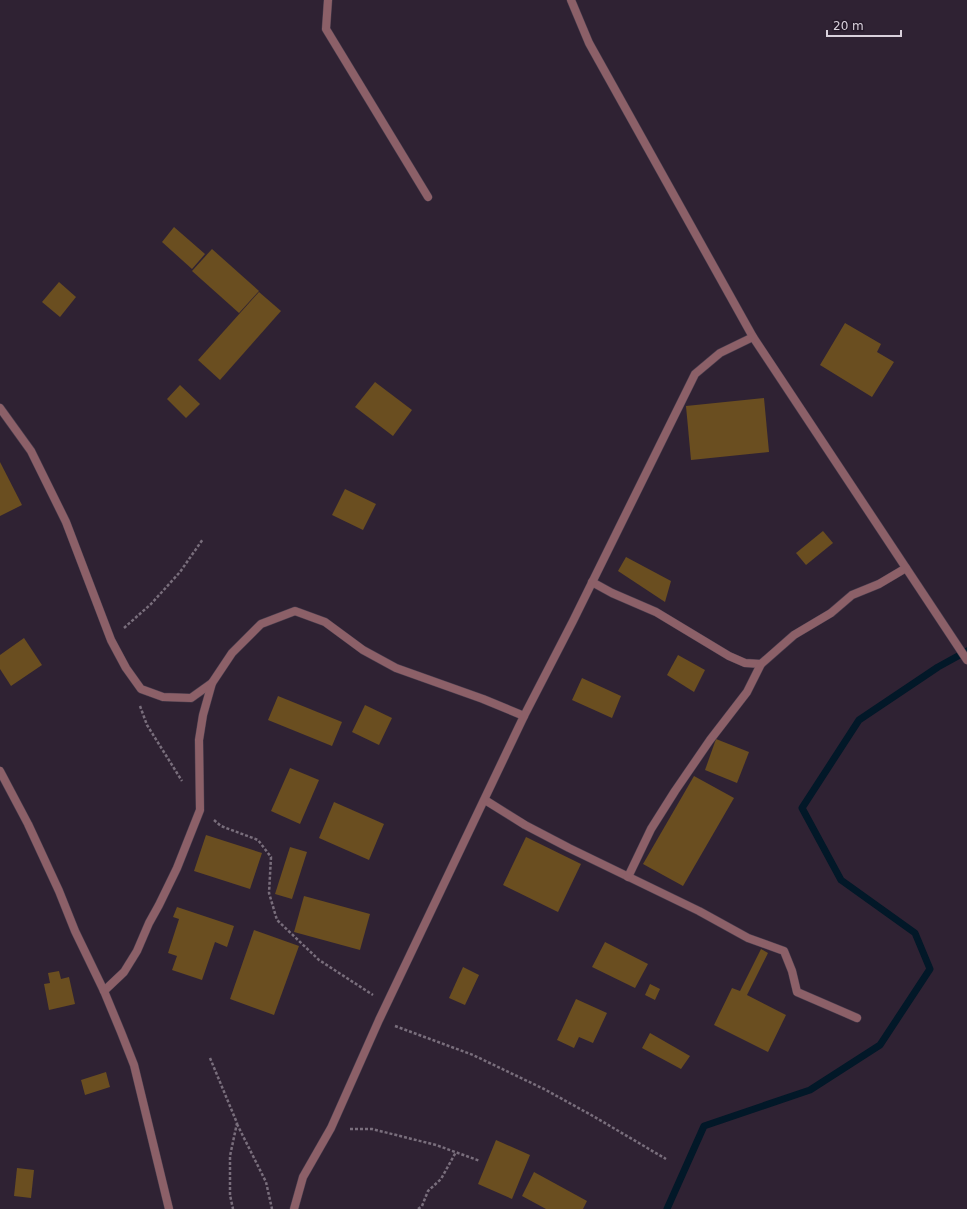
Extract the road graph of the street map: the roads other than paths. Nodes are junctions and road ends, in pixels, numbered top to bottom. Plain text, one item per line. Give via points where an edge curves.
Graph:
1 (328, 0) edge
2 (571, 0) edge
3 (428, 197) dead end
4 (753, 337) junction
5 (0, 408) edge
6 (906, 568) junction
7 (592, 582) junction
8 (967, 660) edge
9 (762, 664) junction
10 (212, 683) junction
11 (524, 716) junction
12 (0, 771) edge
13 (485, 800) junction
14 (628, 877) junction
15 (104, 991) junction
16 (857, 1018) dead end
17 (169, 1209) edge
18 (294, 1209) edge

1 - 3 street via 326,29
2 - 4 street via 589,43
4 - 6 street
4 - 7 street via 720,353 695,374
5 - 10 street via 31,451 66,522 111,640 141,689 163,697 191,698
6 - 8 street
6 - 9 street via 852,596 831,613 794,635
7 - 9 street via 656,612 729,656 745,663
7 - 11 street
9 - 14 street via 748,692 692,765 651,829
10 - 11 street via 232,653 261,624 295,611 325,622 362,650 396,668
10 - 15 street via 199,740 200,810 137,951 124,972
11 - 13 street
12 - 15 street via 28,824
13 - 14 street via 525,825
13 - 18 street via 331,1128 303,1177
14 - 16 street via 748,938 784,951 797,992
15 - 17 street via 134,1065

